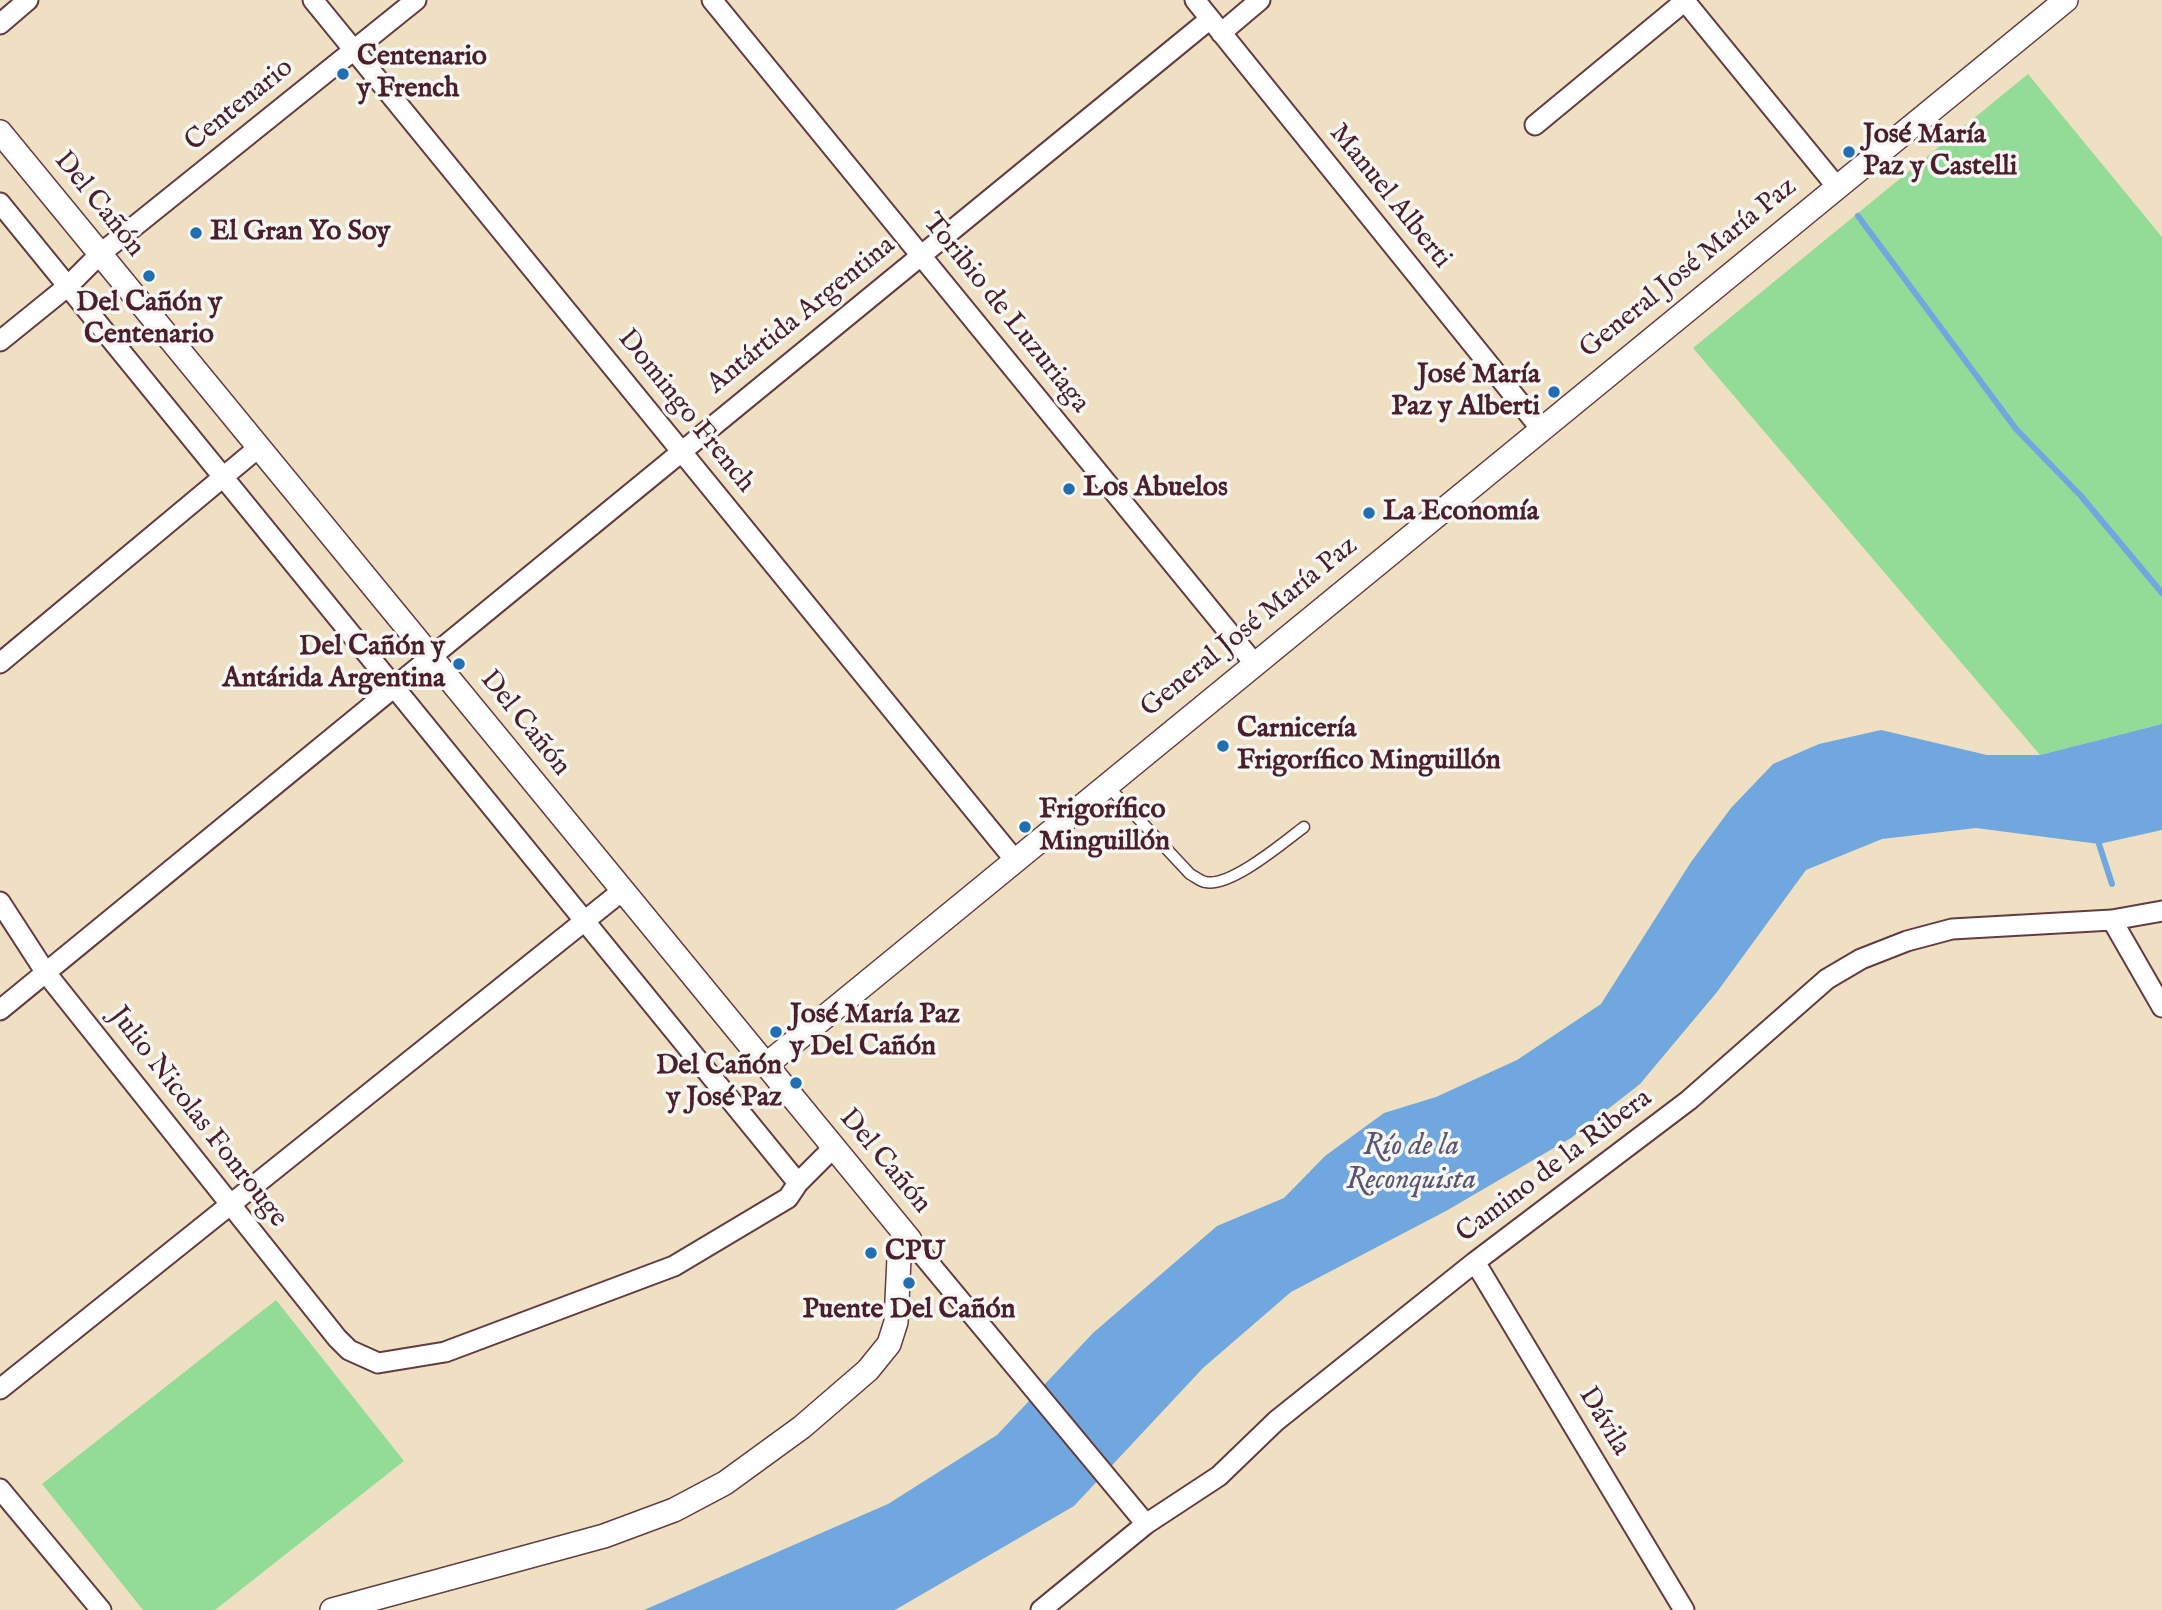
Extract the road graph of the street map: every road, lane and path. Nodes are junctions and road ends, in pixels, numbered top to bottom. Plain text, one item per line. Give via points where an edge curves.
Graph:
1 (28, 0) edge
2 (313, 0) edge
3 (416, 0) edge
4 (712, 0) edge
5 (1195, 0) edge
6 (1260, 0) edge
7 (2066, 0) edge
8 (1685, 1) edge
9 (0, 24) edge
10 (1215, 26) junction
11 (354, 51) junction
12 (1535, 124) dead end
13 (0, 132) edge
14 (1837, 187) junction
15 (0, 203) edge
16 (100, 254) junction
17 (921, 256) junction
18 (68, 286) junction
19 (0, 341) edge
20 (1541, 429) junction
21 (258, 447) junction
22 (681, 451) junction
23 (222, 478) junction
24 (430, 656) junction
25 (0, 663) edge
26 (1254, 663) junction
27 (392, 687) junction
28 (1106, 784) junction
29 (1304, 827) dead end
30 (1014, 859) junction
31 (622, 891) junction
32 (0, 902) edge
33 (2162, 911) edge
34 (2112, 920) junction
35 (583, 921) junction
36 (46, 973) junction
37 (2162, 1007) edge
38 (0, 1010) edge
39 (766, 1065) junction
40 (833, 1148) junction
41 (798, 1183) junction
42 (229, 1206) junction
43 (910, 1240) junction
44 (1475, 1262) junction
45 (0, 1390) edge
46 (0, 1489) edge
47 (1146, 1524) junction
48 (101, 1610) edge
49 (332, 1610) edge
50 (1041, 1610) edge
51 (1684, 1610) edge

1 - 9 street
2 - 11 street, Domingo French
3 - 11 street, Centenario
4 - 17 street, Toribio de Luzuriaga
5 - 10 street, Manuel Alberti
6 - 10 street, Antártida Argentina
7 - 14 street, General José María Paz
8 - 12 street
8 - 14 street
10 - 17 street, Antártida Argentina
10 - 20 street, Manuel Alberti
11 - 16 street, Centenario
11 - 22 street, Domingo French
13 - 16 street, Del Cañón
14 - 20 street, General José María Paz
15 - 18 street
16 - 18 street
16 - 21 street, Del Cañón
17 - 22 street, Antártida Argentina
17 - 26 street, Toribio de Luzuriaga
18 - 19 street
18 - 23 street
20 - 26 street, General José María Paz
21 - 23 street
21 - 24 street, Del Cañón
22 - 24 street, Antártida Argentina
22 - 30 street, Domingo French
23 - 25 street
23 - 27 street
24 - 27 street, Antártida Argentina
24 - 31 street, Del Cañón
26 - 28 street, General José María Paz
27 - 35 street
27 - 36 street, Antártida Argentina
28 - 29 lane via 1191,874 1205,882 1225,879
28 - 30 street, General José María Paz
30 - 39 street, General José María Paz
31 - 35 street
31 - 39 street, Del Cañón
32 - 36 street, Julio Nicolas Fonrouge
33 - 34 street, Camino de la Ribera
34 - 37 street
34 - 44 street, Camino de la Ribera via 1952,929 1861,959 1827,979 1689,1100
35 - 41 street
35 - 42 street
36 - 38 street, Antártida Argentina
36 - 42 street, Julio Nicolas Fonrouge
39 - 40 street, Del Cañón
40 - 41 street
40 - 43 street, Del Cañón
41 - 42 street, Julio Nicolas Fonrouge via 788,1198 674,1266 445,1352 378,1363 362,1359 337,1338
42 - 45 street
43 - 47 street, Del Cañón
43 - 49 street via 899,1258 889,1344 868,1370 803,1427 725,1483 674,1510 604,1536
44 - 47 street, Camino de la Ribera via 1276,1421 1219,1476
44 - 51 street, Dávila
46 - 48 street
47 - 50 street, Camino de la Ribera

